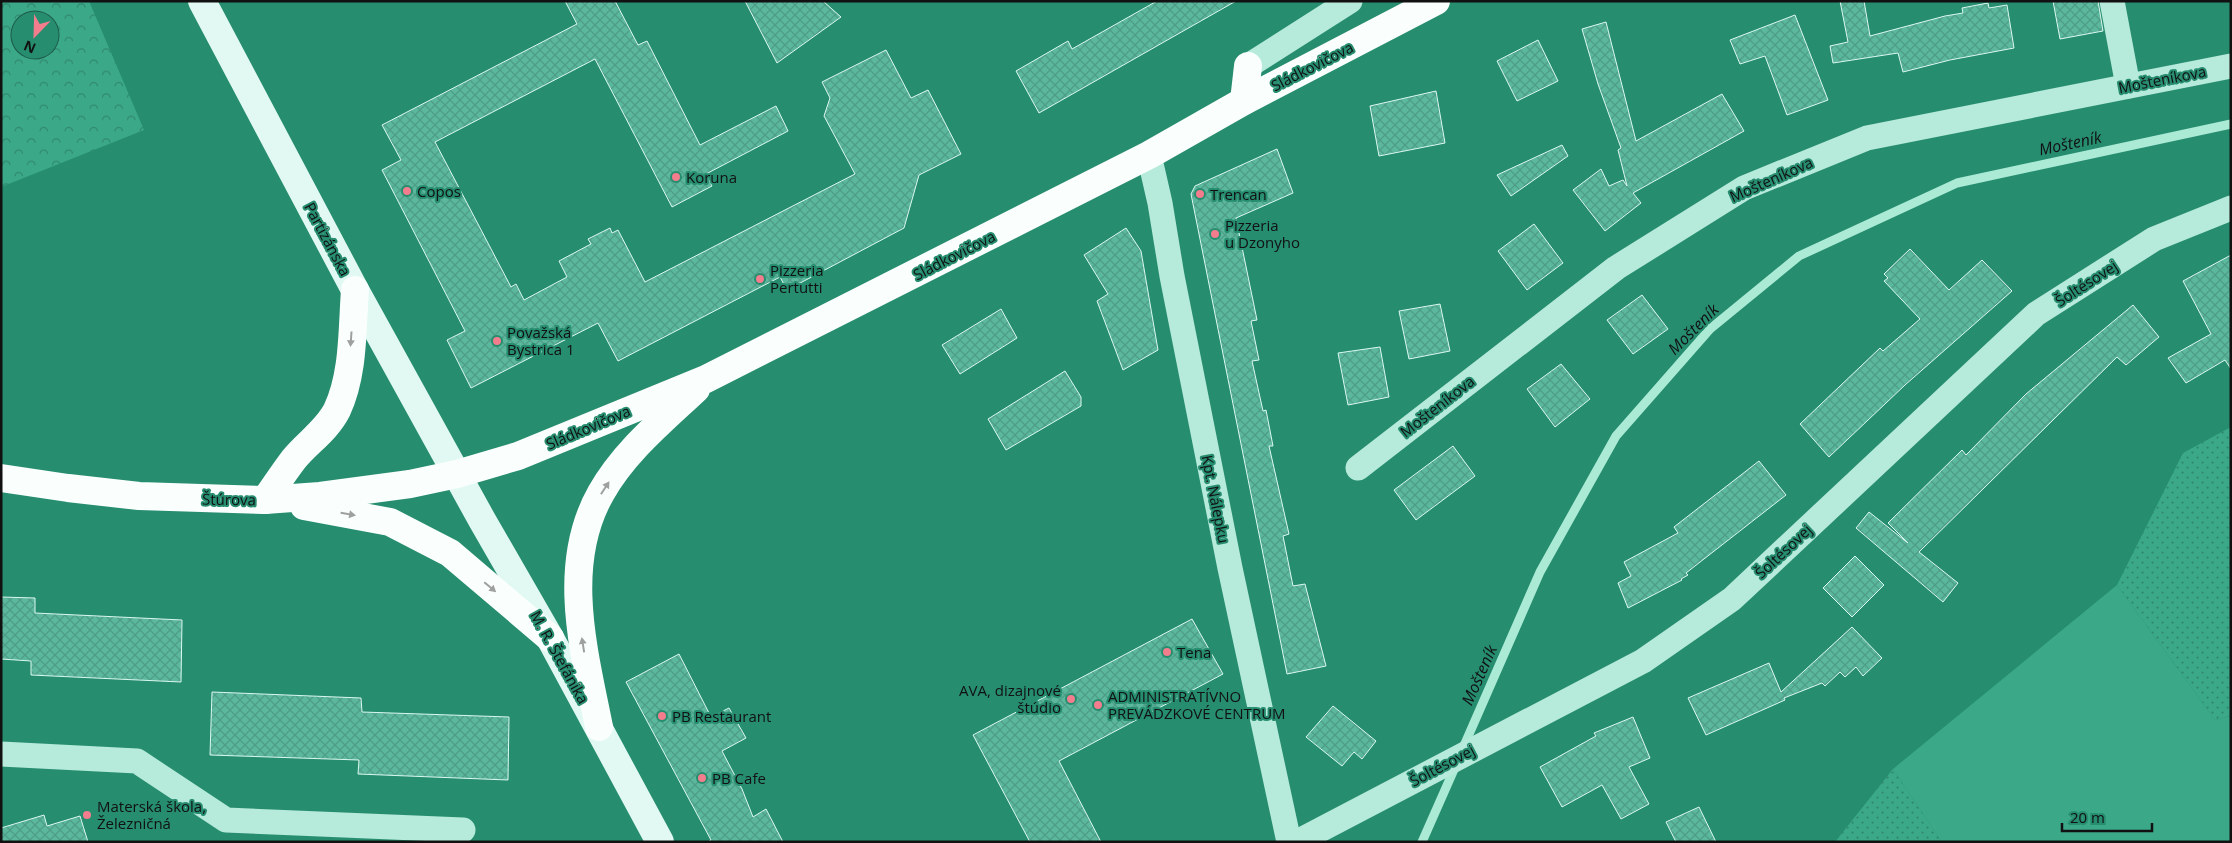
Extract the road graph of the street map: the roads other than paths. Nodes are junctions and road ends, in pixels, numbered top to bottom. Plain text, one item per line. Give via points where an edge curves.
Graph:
1 (202, 1) edge
2 (1350, 1) edge
3 (1436, 1) edge
4 (2112, 1) edge
5 (1248, 66) joint
6 (2231, 66) edge
7 (2128, 86) junction
8 (1244, 101) junction
9 (1148, 155) junction
10 (2231, 208) edge
11 (356, 290) junction
12 (706, 379) junction
13 (1358, 468) dead end
14 (457, 474) junction
15 (1, 478) edge
16 (265, 500) junction
17 (550, 638) junction
18 (598, 727) junction
19 (1, 754) edge
20 (463, 830) dead end
21 (660, 842) edge
22 (1289, 842) edge
23 (1297, 842) edge

1 - 11 main road, Partizánska
2 - 5 street, Sládkovičova
3 - 8 main road, Sládkovičova
4 - 7 street
5 - 8 main road
6 - 7 street, Mošteníkova
7 - 13 street, Mošteníkova via 1867,138 1744,188 1616,268
8 - 9 main road, Sládkovičova
9 - 12 main road, Sládkovičova
9 - 22 street, Kpt. Nálepku via 1228,558
10 - 23 street, Šoltésovej via 2154,239 2036,314 1732,599 1643,661
11 - 14 main road, Partizánska
11 -> 16 main road via 350,359 336,412 295,458
12 - 14 main road, Sládkovičova via 518,456
18 -> 12 main road via 578,596 582,544 588,520 602,492 636,446
14 - 16 main road, Štúrova via 367,490
14 - 17 main road, M. R. Štefánika
15 - 16 main road, Štúrova via 139,496
16 -> 17 main road via 390,522 450,553
17 - 18 main road, M. R. Štefánika
18 - 21 main road, M. R. Štefánika
19 - 20 street via 137,761 226,820

